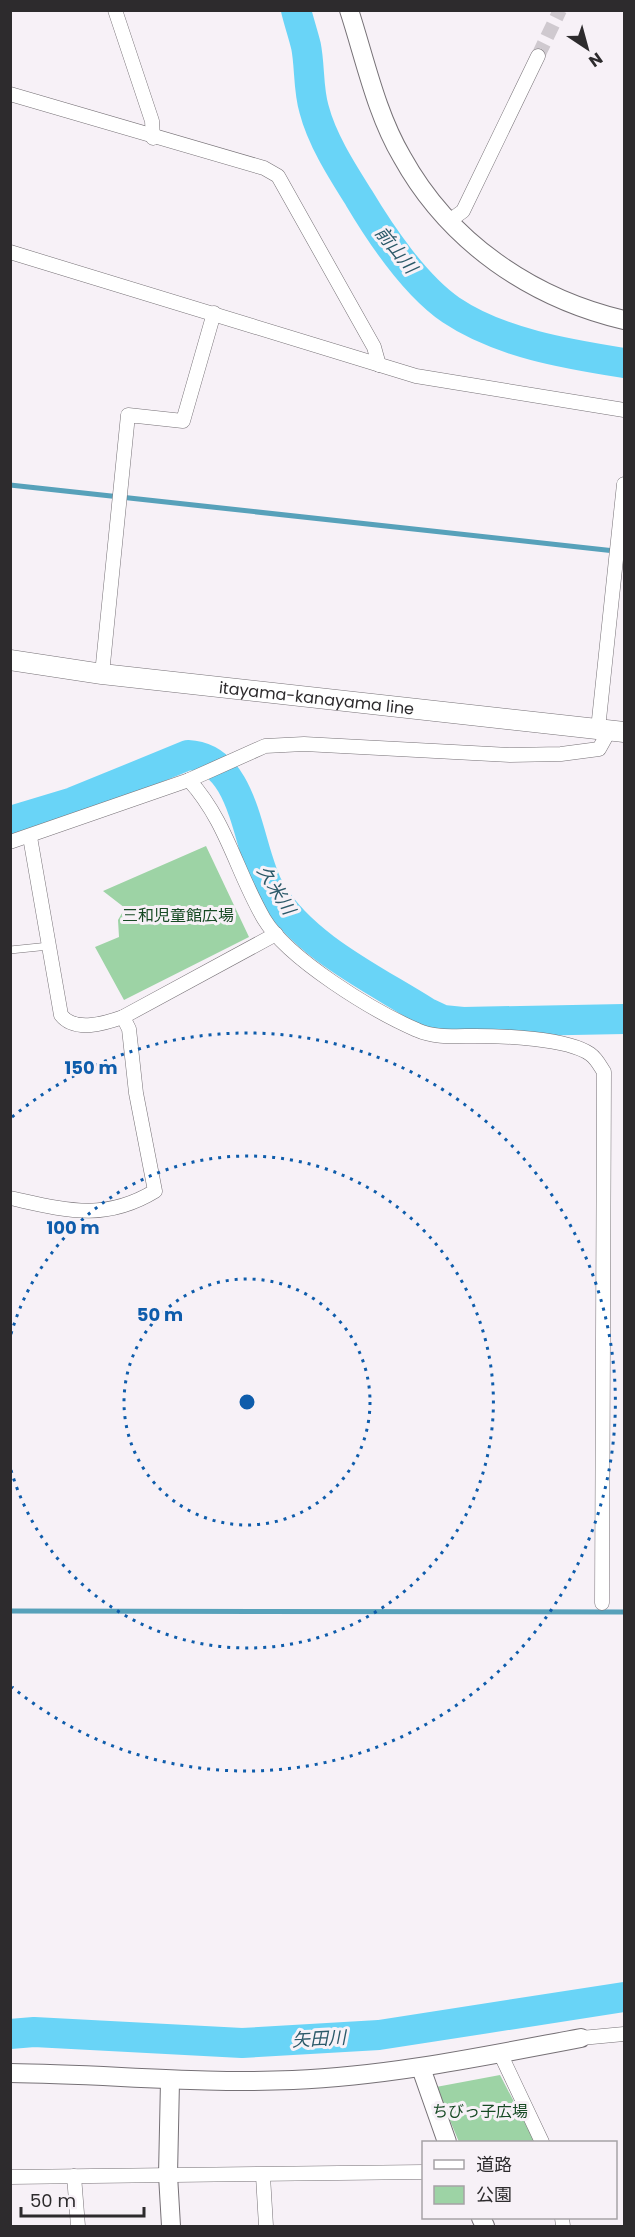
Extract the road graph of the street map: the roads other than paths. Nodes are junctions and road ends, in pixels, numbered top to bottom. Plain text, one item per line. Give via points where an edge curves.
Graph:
1 (115, 10) edge
2 (350, 10) edge
3 (538, 56) tunnel mouth
4 (10, 93) edge
5 (153, 138) junction
6 (448, 222) junction
7 (10, 252) edge
8 (214, 313) junction
9 (624, 320) edge
10 (379, 364) junction
11 (624, 410) edge
12 (624, 484) edge
13 (10, 660) edge
14 (102, 674) junction
15 (610, 731) edge
16 (189, 780) junction
17 (30, 837) junction
18 (10, 842) edge
19 (276, 934) junction
20 (49, 946) junction
21 (10, 950) edge
22 (123, 1017) junction
23 (10, 1198) edge
24 (602, 1603) dead end
25 (624, 2034) edge
26 (581, 2038) joint
27 (500, 2054) junction
28 (421, 2068) junction
29 (10, 2073) edge
30 (170, 2081) junction
31 (447, 2141) edge
32 (542, 2141) edge
33 (422, 2172) edge
34 (168, 2175) junction
35 (74, 2176) junction
36 (263, 2176) junction
37 (10, 2177) edge
38 (78, 2226) edge
39 (171, 2226) edge
40 (266, 2226) edge

1 - 5 street via 152,121
2 - 6 street via 401,157
3 - 6 street via 463,211
4 - 5 street
5 - 10 street via 264,168 278,176 375,346
6 - 9 street via 497,265 526,283 595,313
7 - 8 street
8 - 10 street
8 - 14 street via 183,421 128,415
10 - 11 street via 416,376
12 - 15 street
13 - 14 main road, itayama-kanayama line
14 - 15 main road, itayama-kanayama line
15 - 16 street via 599,749 561,754 437,753 304,744 265,746
16 - 17 street
16 - 19 street via 221,823 259,909
17 - 18 street
17 - 20 street
19 - 22 street
19 - 24 street via 294,953 338,984 416,1030 443,1036 504,1036 551,1043 590,1053 604,1072
20 - 21 lane
20 - 22 street via 65,1021 104,1024
22 - 23 street via 129,1029 136,1093 155,1191 137,1202 100,1212 77,1213
25 - 26 street
26 - 27 street
27 - 28 street
27 - 32 street
28 - 30 street via 295,2080
28 - 31 street
29 - 30 street
30 - 34 street
33 - 36 street
34 - 35 street
34 - 36 street
34 - 39 street
35 - 37 street
35 - 38 street
36 - 40 street

